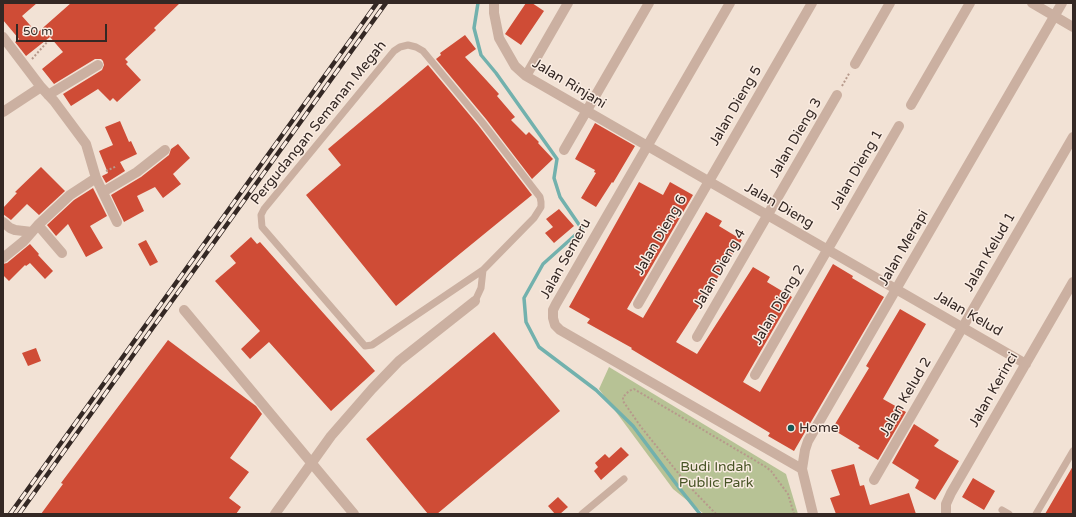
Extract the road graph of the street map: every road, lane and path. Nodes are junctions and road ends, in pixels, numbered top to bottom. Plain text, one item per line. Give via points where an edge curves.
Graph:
1 (494, 3) edge
2 (568, 3) edge
3 (649, 3) edge
4 (730, 3) edge
5 (812, 3) edge
6 (890, 3) edge
7 (970, 3) edge
8 (1032, 3) edge
9 (1062, 3) edge
10 (1055, 16) junction
11 (1073, 27) edge
12 (3, 37) edge
13 (48, 41) dead end
14 (855, 64) joint
15 (98, 65) dead end
16 (25, 66) junction
17 (526, 76) junction
18 (41, 87) junction
19 (48, 95) junction
20 (837, 95) joint
21 (911, 105) dead end
22 (586, 111) junction
23 (3, 112) edge
24 (899, 126) dead end
25 (1073, 137) edge
26 (647, 146) junction
27 (165, 150) dead end
28 (564, 150) dead end
29 (96, 178) junction
30 (709, 181) junction
31 (103, 192) junction
32 (767, 215) junction
33 (3, 222) edge
34 (117, 222) dead end
35 (35, 228) junction
36 (827, 250) junction
37 (62, 253) dead end
38 (3, 258) edge
39 (483, 270) junction
40 (1073, 282) edge
41 (896, 289) junction
42 (474, 301) joint
43 (638, 304) dead end
44 (184, 310) dead end
45 (963, 327) junction
46 (697, 337) dead end
47 (1026, 364) junction
48 (755, 375) dead end
49 (1073, 450) edge
50 (311, 463) junction
51 (802, 469) junction
52 (624, 479) dead end
53 (874, 480) dead end
54 (946, 509) edge
55 (1002, 510) dead end
56 (275, 514) edge
57 (354, 514) edge
58 (582, 514) edge
59 (716, 514) edge
60 (794, 514) edge
61 (813, 514) edge
62 (940, 514) edge
63 (1009, 514) edge
64 (1036, 514) edge

1 - 17 street, Jalan Rinjani via 499,38 514,66
2 - 17 street
3 - 22 street
4 - 26 street, Jalan Semeru
5 - 30 street, Jalan Dieng 5
6 - 14 street
7 - 21 street
8 - 10 street
9 - 10 street, Jalan Merapi
10 - 11 street
10 - 41 street, Jalan Merapi
12 - 16 street
13 - 16 path
14 - 20 path
15 - 19 street
16 - 18 street
17 - 22 street, Jalan Rinjani
18 - 19 street
18 - 23 street
19 - 29 street via 86,144
20 - 32 street, Jalan Dieng 3
22 - 26 street, Jalan Rinjani
22 - 28 street
24 - 36 street, Jalan Dieng 1
25 - 45 street, Jalan Kelud 1
26 - 30 street, Jalan Dieng
26 - 51 street, Jalan Semeru via 556,304 553,310 555,325
27 - 31 street via 138,172
29 - 31 street
29 - 35 street via 70,195
30 - 32 street, Jalan Dieng
30 - 43 street, Jalan Dieng 6
31 - 34 street
32 - 36 street, Jalan Dieng
32 - 46 street, Jalan Dieng 4
33 - 35 street via 15,230
35 - 37 street
35 - 38 street
36 - 41 street, Jalan Dieng
36 - 48 street, Jalan Dieng 2
39 - 39 lane, Pergudangan Semanan Megah via 372,345 365,346 262,227 261,215 264,209 394,51 400,47 408,45 423,52 540,197 541,207 538,213
39 - 42 lane via 481,288
40 - 47 street, Jalan Kerinci
41 - 45 street, Jalan Kelud
41 - 51 street, Jalan Merapi via 808,441
42 - 50 street via 399,361 331,436
44 - 50 street
45 - 47 street, Jalan Kelud
45 - 53 street, Jalan Kelud 2
47 - 54 street, Jalan Kerinci via 951,493
49 - 64 lane
50 - 56 street
50 - 57 street
51 - 61 street, Jalan Merapi
52 - 58 lane
54 - 62 street, Jalan Kerinci
55 - 63 lane
59 - 60 path via 687,484 641,427 623,401 623,397 629,391 634,389 766,467 788,494

